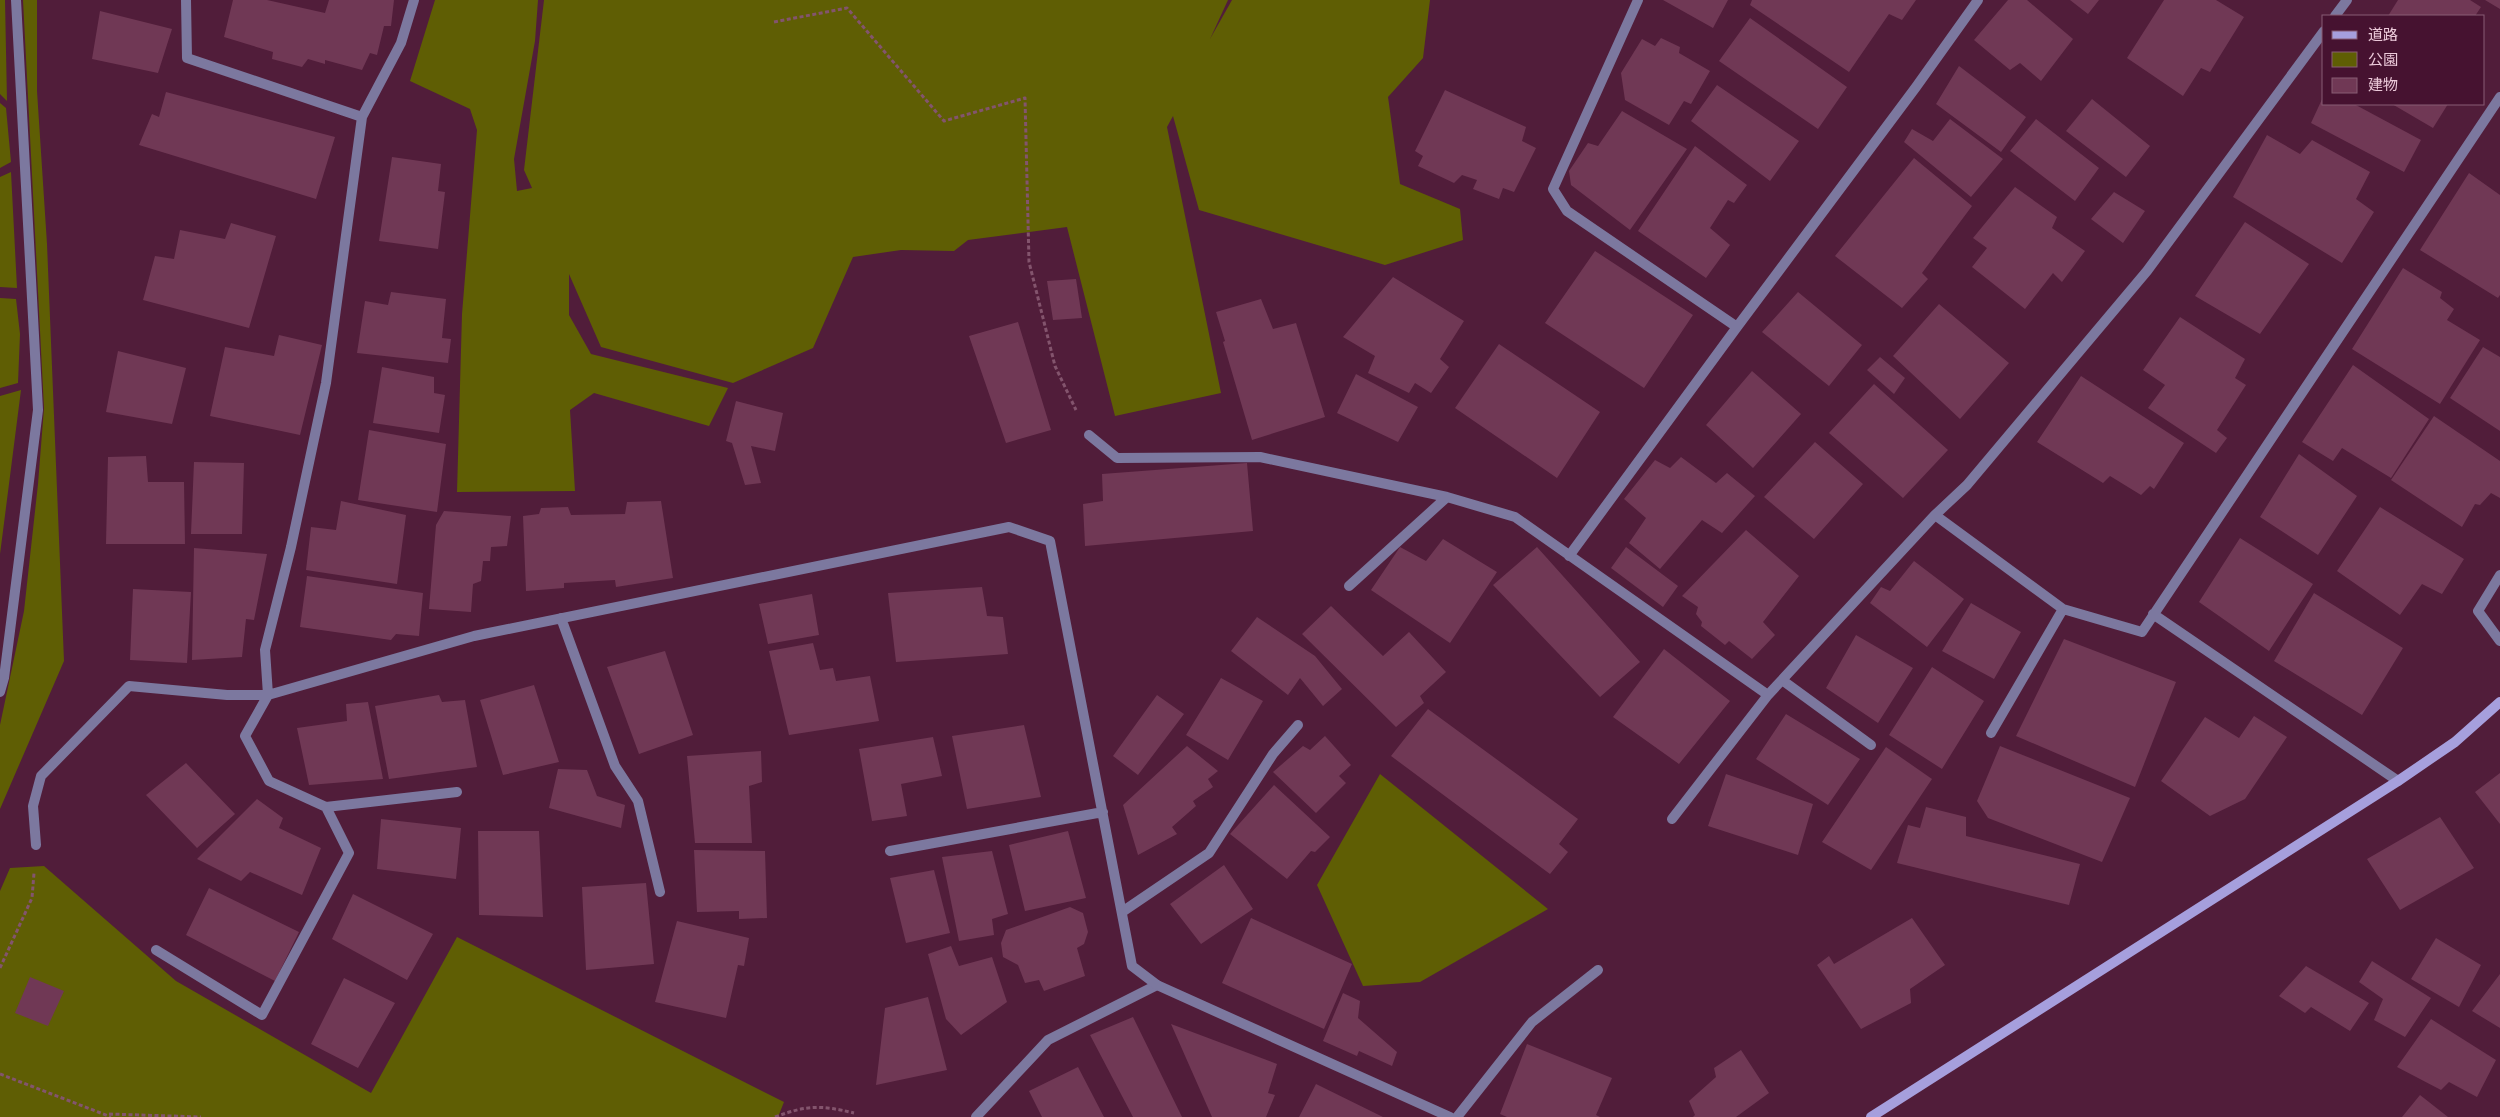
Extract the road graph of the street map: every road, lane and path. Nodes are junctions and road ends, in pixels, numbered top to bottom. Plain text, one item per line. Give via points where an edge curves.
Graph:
1 (16, 0) edge
2 (186, 0) edge
3 (414, 0) edge
4 (1638, 0) edge
5 (1978, 0) edge
6 (2347, 0) edge
7 (2336, 15) edge
8 (774, 22) dead end
9 (2322, 34) edge
10 (2500, 97) edge
11 (362, 117) junction
12 (1737, 327) junction
13 (1089, 435) joint
14 (1447, 497) junction
15 (1935, 515) junction
16 (1569, 556) junction
17 (2500, 574) edge
18 (1349, 586) dead end
19 (2063, 609) junction
20 (2153, 614) junction
21 (561, 618) junction
22 (2500, 641) edge
23 (1782, 680) junction
24 (0, 692) edge
25 (268, 695) junction
26 (1768, 695) junction
27 (2500, 702) edge
28 (1298, 725) dead end
29 (1991, 733) dead end
30 (1871, 745) dead end
31 (2398, 781) junction
32 (457, 792) dead end
33 (326, 808) junction
34 (1103, 812) junction
35 (1672, 819) dead end
36 (36, 845) joint
37 (890, 851) dead end
38 (660, 892) dead end
39 (1122, 912) junction
40 (156, 950) dead end
41 (0, 968) edge
42 (1598, 970) dead end
43 (1157, 985) junction
44 (0, 1074) edge
45 (854, 1113) dead end
46 (110, 1116) edge
47 (201, 1117) edge
48 (775, 1117) edge
49 (976, 1117) edge
50 (1450, 1117) edge
51 (1457, 1117) edge
52 (1871, 1117) edge

1 - 24 street via 38,410
2 - 11 street via 187,58
3 - 11 street via 401,44
4 - 12 street via 1553,189 1567,211
5 - 12 street
6 - 7 street
8 - 13 path via 847,8 944,121 1025,98 1030,262 1055,366
9 - 15 street via 2148,272 1967,485
10 - 20 street
11 - 25 street via 326,384 265,650
12 - 16 street
13 - 14 street via 1117,458 1260,457
14 - 16 street via 1515,518
14 - 18 street
15 - 19 street
15 - 23 street
16 - 26 street
17 - 22 street via 2478,611
19 - 20 street via 2142,632
19 - 29 street
20 - 31 street
21 - 25 street via 474,636
21 - 34 street via 1009,527 1050,541
21 - 38 street via 616,766 638,801
23 - 26 street
23 - 30 street
25 - 33 street via 246,736 249,744 269,781
25 - 36 street via 226,695 129,686 41,776 34,806
26 - 35 street
27 - 31 street via 2455,742
28 - 39 street via 1273,754 1209,853
31 - 52 street
32 - 33 street
33 - 40 street via 349,853 262,1016
34 - 37 street
34 - 39 street
36 - 41 path via 32,898
39 - 43 street via 1132,966
42 - 51 street via 1532,1022
43 - 49 street via 1048,1040
43 - 50 street
44 - 46 path
45 - 48 path via 826,1106 796,1109
46 - 47 path

